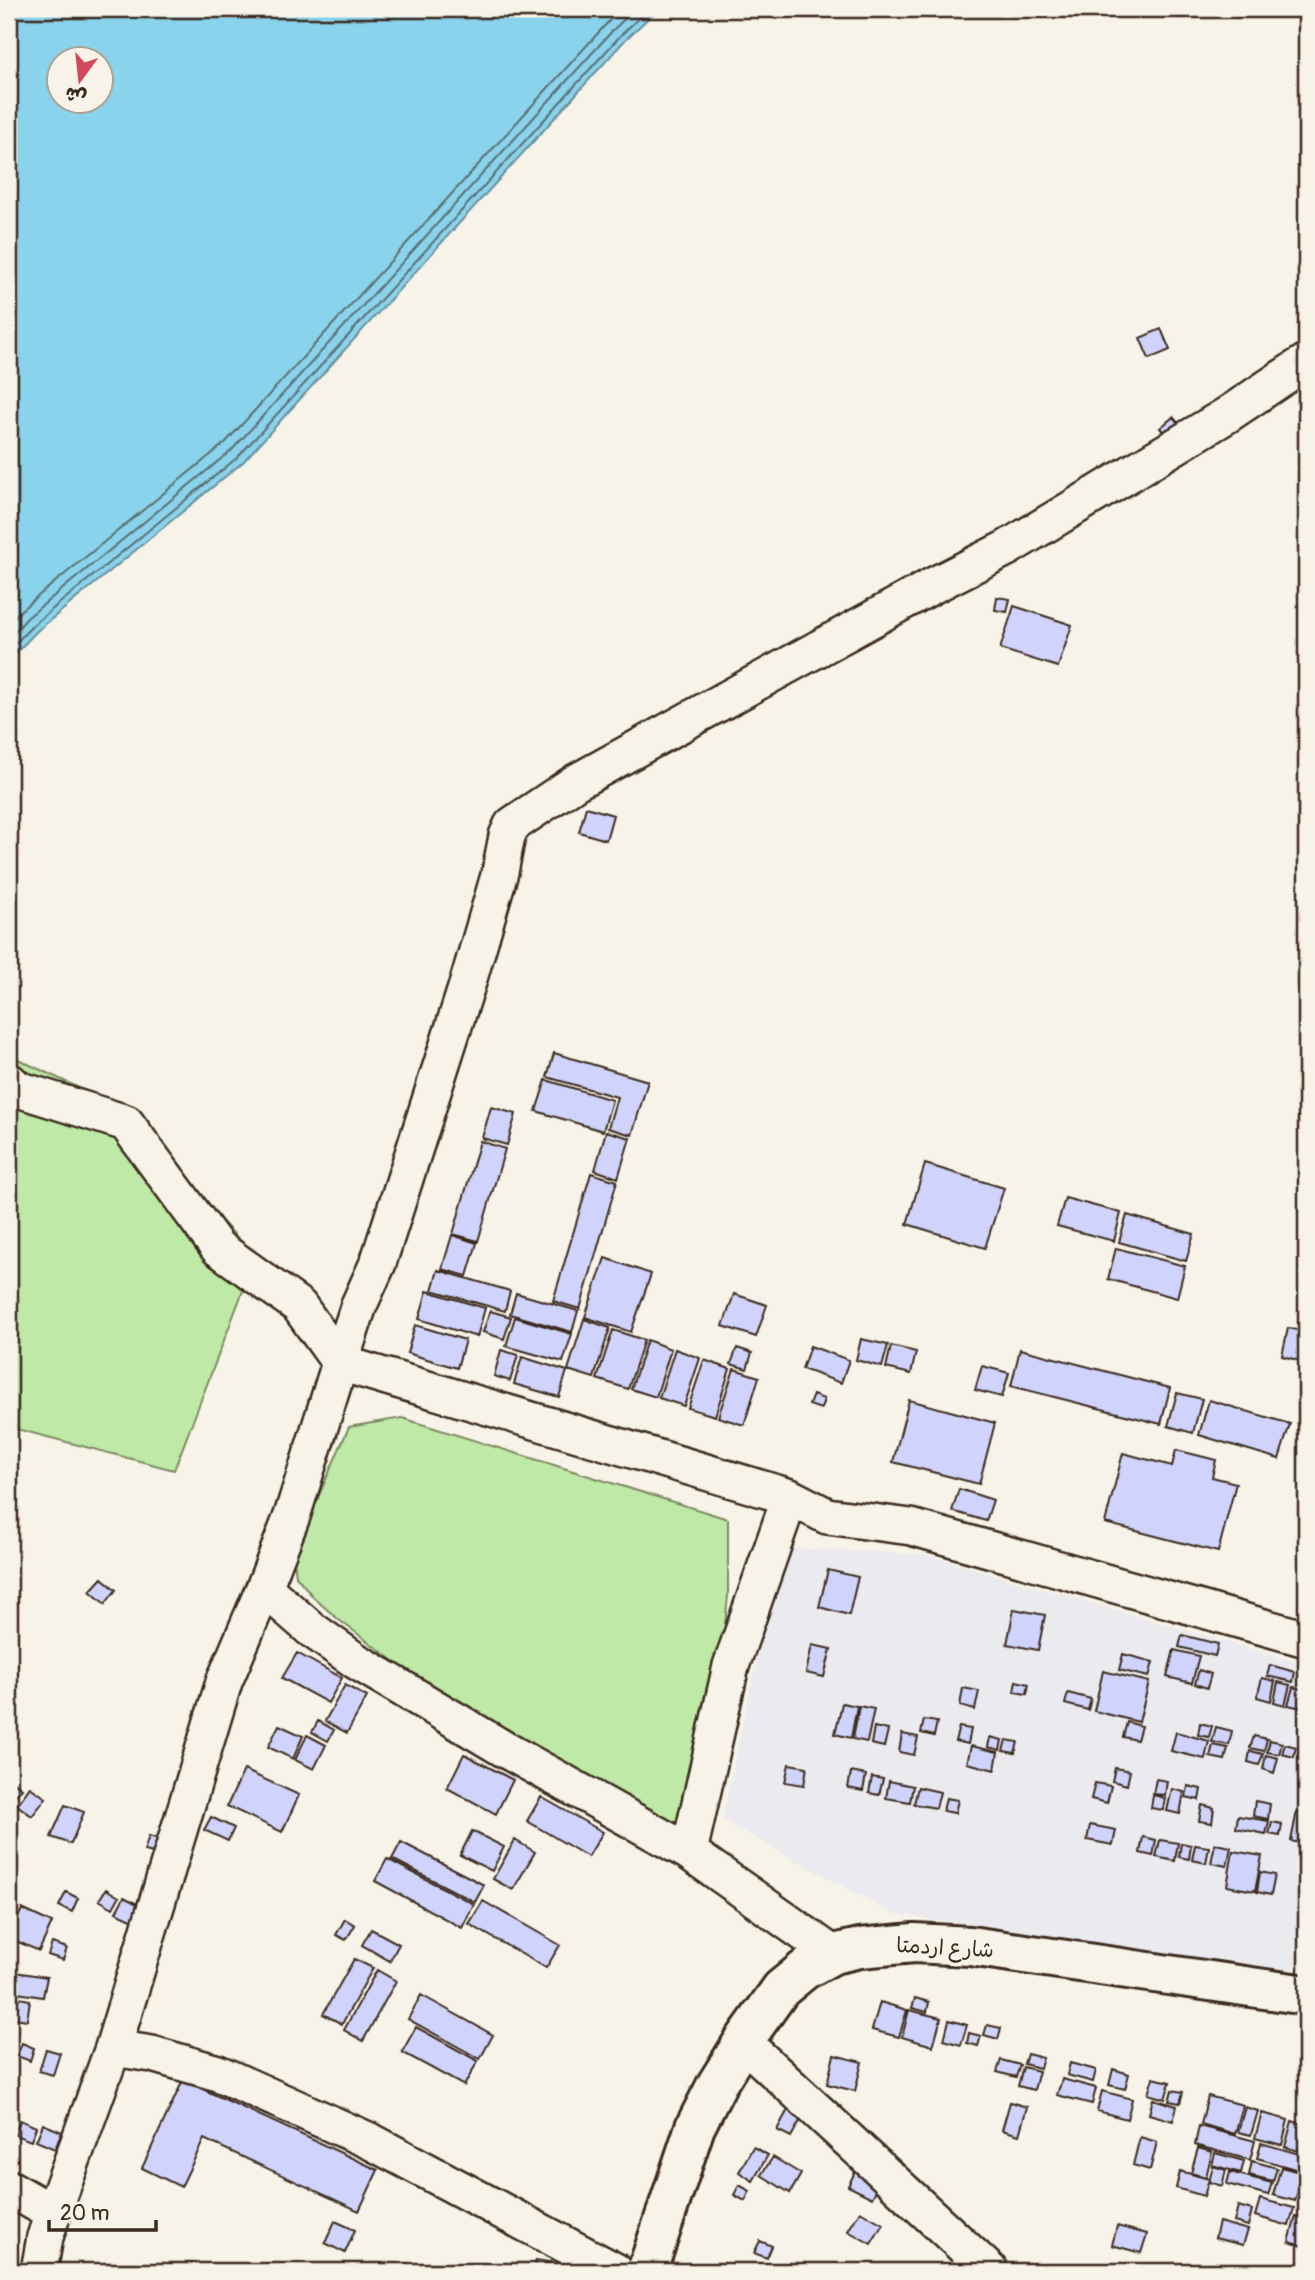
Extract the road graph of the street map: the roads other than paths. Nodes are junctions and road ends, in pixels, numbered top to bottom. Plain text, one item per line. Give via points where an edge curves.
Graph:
1 (1306, 362) edge
2 (9, 1081) edge
3 (340, 1363) junction
4 (790, 1497) junction
5 (264, 1588) junction
6 (1306, 1639) edge
7 (689, 1852) junction
8 (833, 1954) junction
9 (1306, 1995) edge
10 (743, 2042) junction
11 (113, 2048) junction
12 (9, 2188) edge
13 (53, 2213) junction
14 (39, 2271) edge
15 (615, 2271) edge
16 (647, 2271) edge
17 (990, 2271) edge

1 - 3 street via 1007,548 576,782 515,821 382,1250
2 - 3 street via 18,1089 126,1123 218,1248 299,1306
3 - 4 street
3 - 5 street
4 - 6 street via 827,1516 911,1527
4 - 7 street via 731,1666
5 - 7 street via 356,1661
5 - 11 street via 224,1682
7 - 8 street
8 - 9 main road, شارع اردمتا via 914,1943 970,1946
8 - 10 main road, شارع اردمتا via 781,1989
10 - 16 main road, شارع اردمتا via 695,2127
10 - 17 street
11 - 13 street
11 - 15 street via 218,2073 372,2141
12 - 13 street
13 - 14 street

